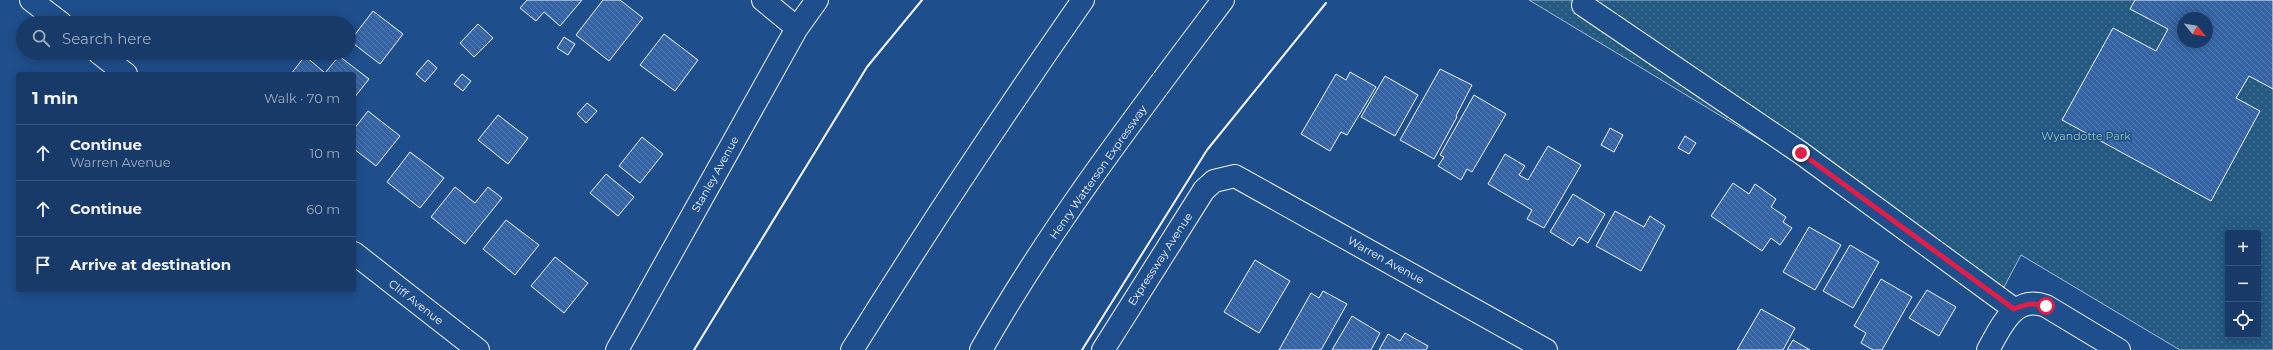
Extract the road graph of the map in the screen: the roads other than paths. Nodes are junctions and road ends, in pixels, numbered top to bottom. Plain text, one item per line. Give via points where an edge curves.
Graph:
1 (31, 0) edge
2 (763, 0) edge
3 (817, 0) edge
4 (1083, 0) edge
5 (1224, 0) edge
6 (1583, 4) dead end
7 (52, 16) edge
8 (797, 28) junction
9 (108, 60) edge
10 (123, 72) edge
11 (1225, 176) joint
12 (356, 255) edge
13 (2020, 306) junction
14 (478, 350) edge
15 (617, 350) edge
16 (852, 350) edge
17 (981, 350) edge
18 (1103, 350) edge
19 (1546, 350) edge
20 (1988, 350) edge
21 (2119, 350) edge

1 - 7 main road
2 - 8 main road
3 - 8 main road, Stanley Avenue
4 - 16 main road via 1004,114
5 - 17 main road, Henry Watterson Expressway via 1122,135 1037,258
6 - 13 main road
8 - 15 main road, Stanley Avenue
9 - 10 main road
11 - 18 main road, Expressway Avenue via 1204,190
11 - 19 main road, Warren Avenue via 1235,176
12 - 14 main road, Cliff Avenue
13 - 20 main road
13 - 21 main road via 2036,303 2046,306

